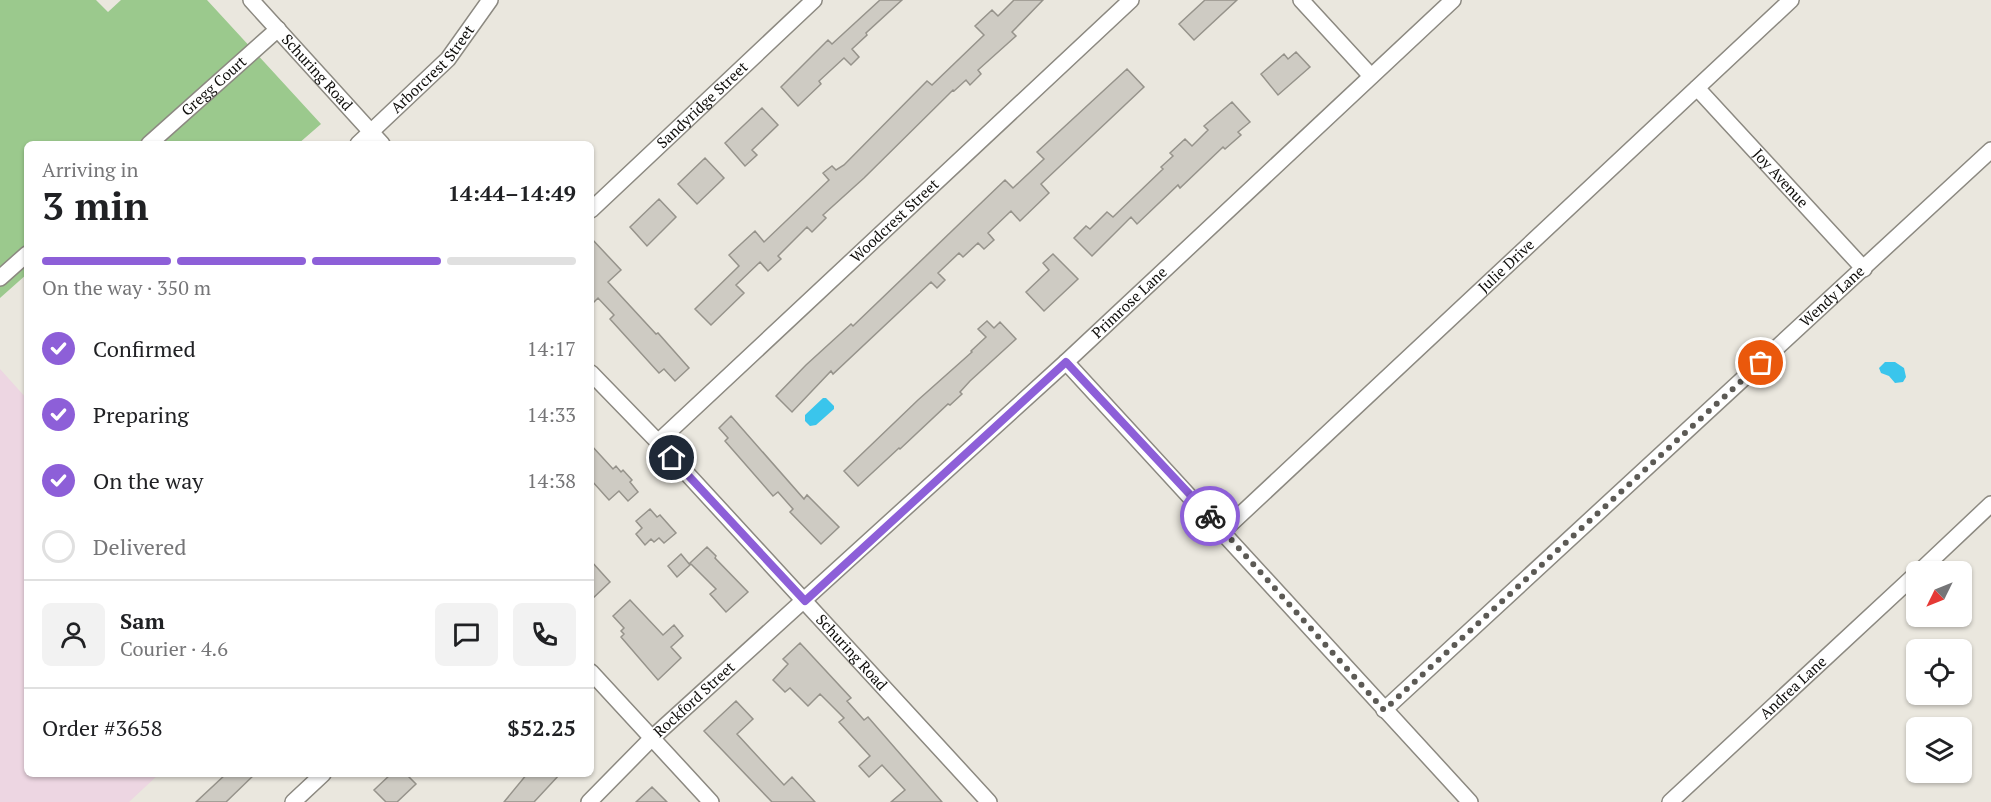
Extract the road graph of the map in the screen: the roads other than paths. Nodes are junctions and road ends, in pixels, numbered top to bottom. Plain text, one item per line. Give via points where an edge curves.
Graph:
1 (251, 0) edge
2 (490, 0) edge
3 (814, 0) edge
4 (1131, 0) edge
5 (1301, 0) edge
6 (1453, 0) edge
7 (1791, 0) edge
8 (278, 29) junction
9 (1371, 76) junction
10 (1697, 88) junction
11 (371, 132) junction
12 (152, 141) edge
13 (361, 141) edge
14 (379, 141) edge
15 (1991, 150) edge
16 (594, 207) edge
17 (24, 257) edge
18 (1864, 269) junction
19 (0, 278) edge
20 (1066, 362) junction
21 (594, 376) edge
22 (657, 442) junction
23 (1991, 504) edge
24 (1223, 531) junction
25 (1930, 561) edge
26 (1906, 583) edge
27 (805, 601) junction
28 (594, 675) edge
29 (1384, 710) junction
30 (652, 738) junction
31 (320, 777) edge
32 (293, 802) edge
33 (589, 802) edge
34 (711, 802) edge
35 (989, 802) edge
36 (1470, 802) edge
37 (1670, 802) edge

1 - 8 street, Schuring Road
2 - 11 street, Arborcrest Street via 448,59
3 - 16 street, Sandyridge Street
4 - 22 street, Woodcrest Street
5 - 9 street
6 - 9 street, Primrose Lane
7 - 10 street, Julie Drive
8 - 11 street, Schuring Road
8 - 12 street, Gregg Court
9 - 20 street, Primrose Lane
10 - 18 street, Joy Avenue
10 - 24 street, Julie Drive
11 - 13 street, Arborcrest Street
11 - 14 street, Schuring Road
15 - 18 street, Wendy Lane
17 - 19 street
18 - 29 street, Wendy Lane
20 - 24 street
20 - 27 street, Primrose Lane
21 - 22 street, Schuring Road
22 - 27 street, Schuring Road
23 - 25 street, Andrea Lane
24 - 29 street
26 - 37 street, Andrea Lane
27 - 30 street, Rockford Street
27 - 35 street, Schuring Road
28 - 30 street
29 - 36 street
30 - 33 street, Rockford Street
30 - 34 street
31 - 32 street

